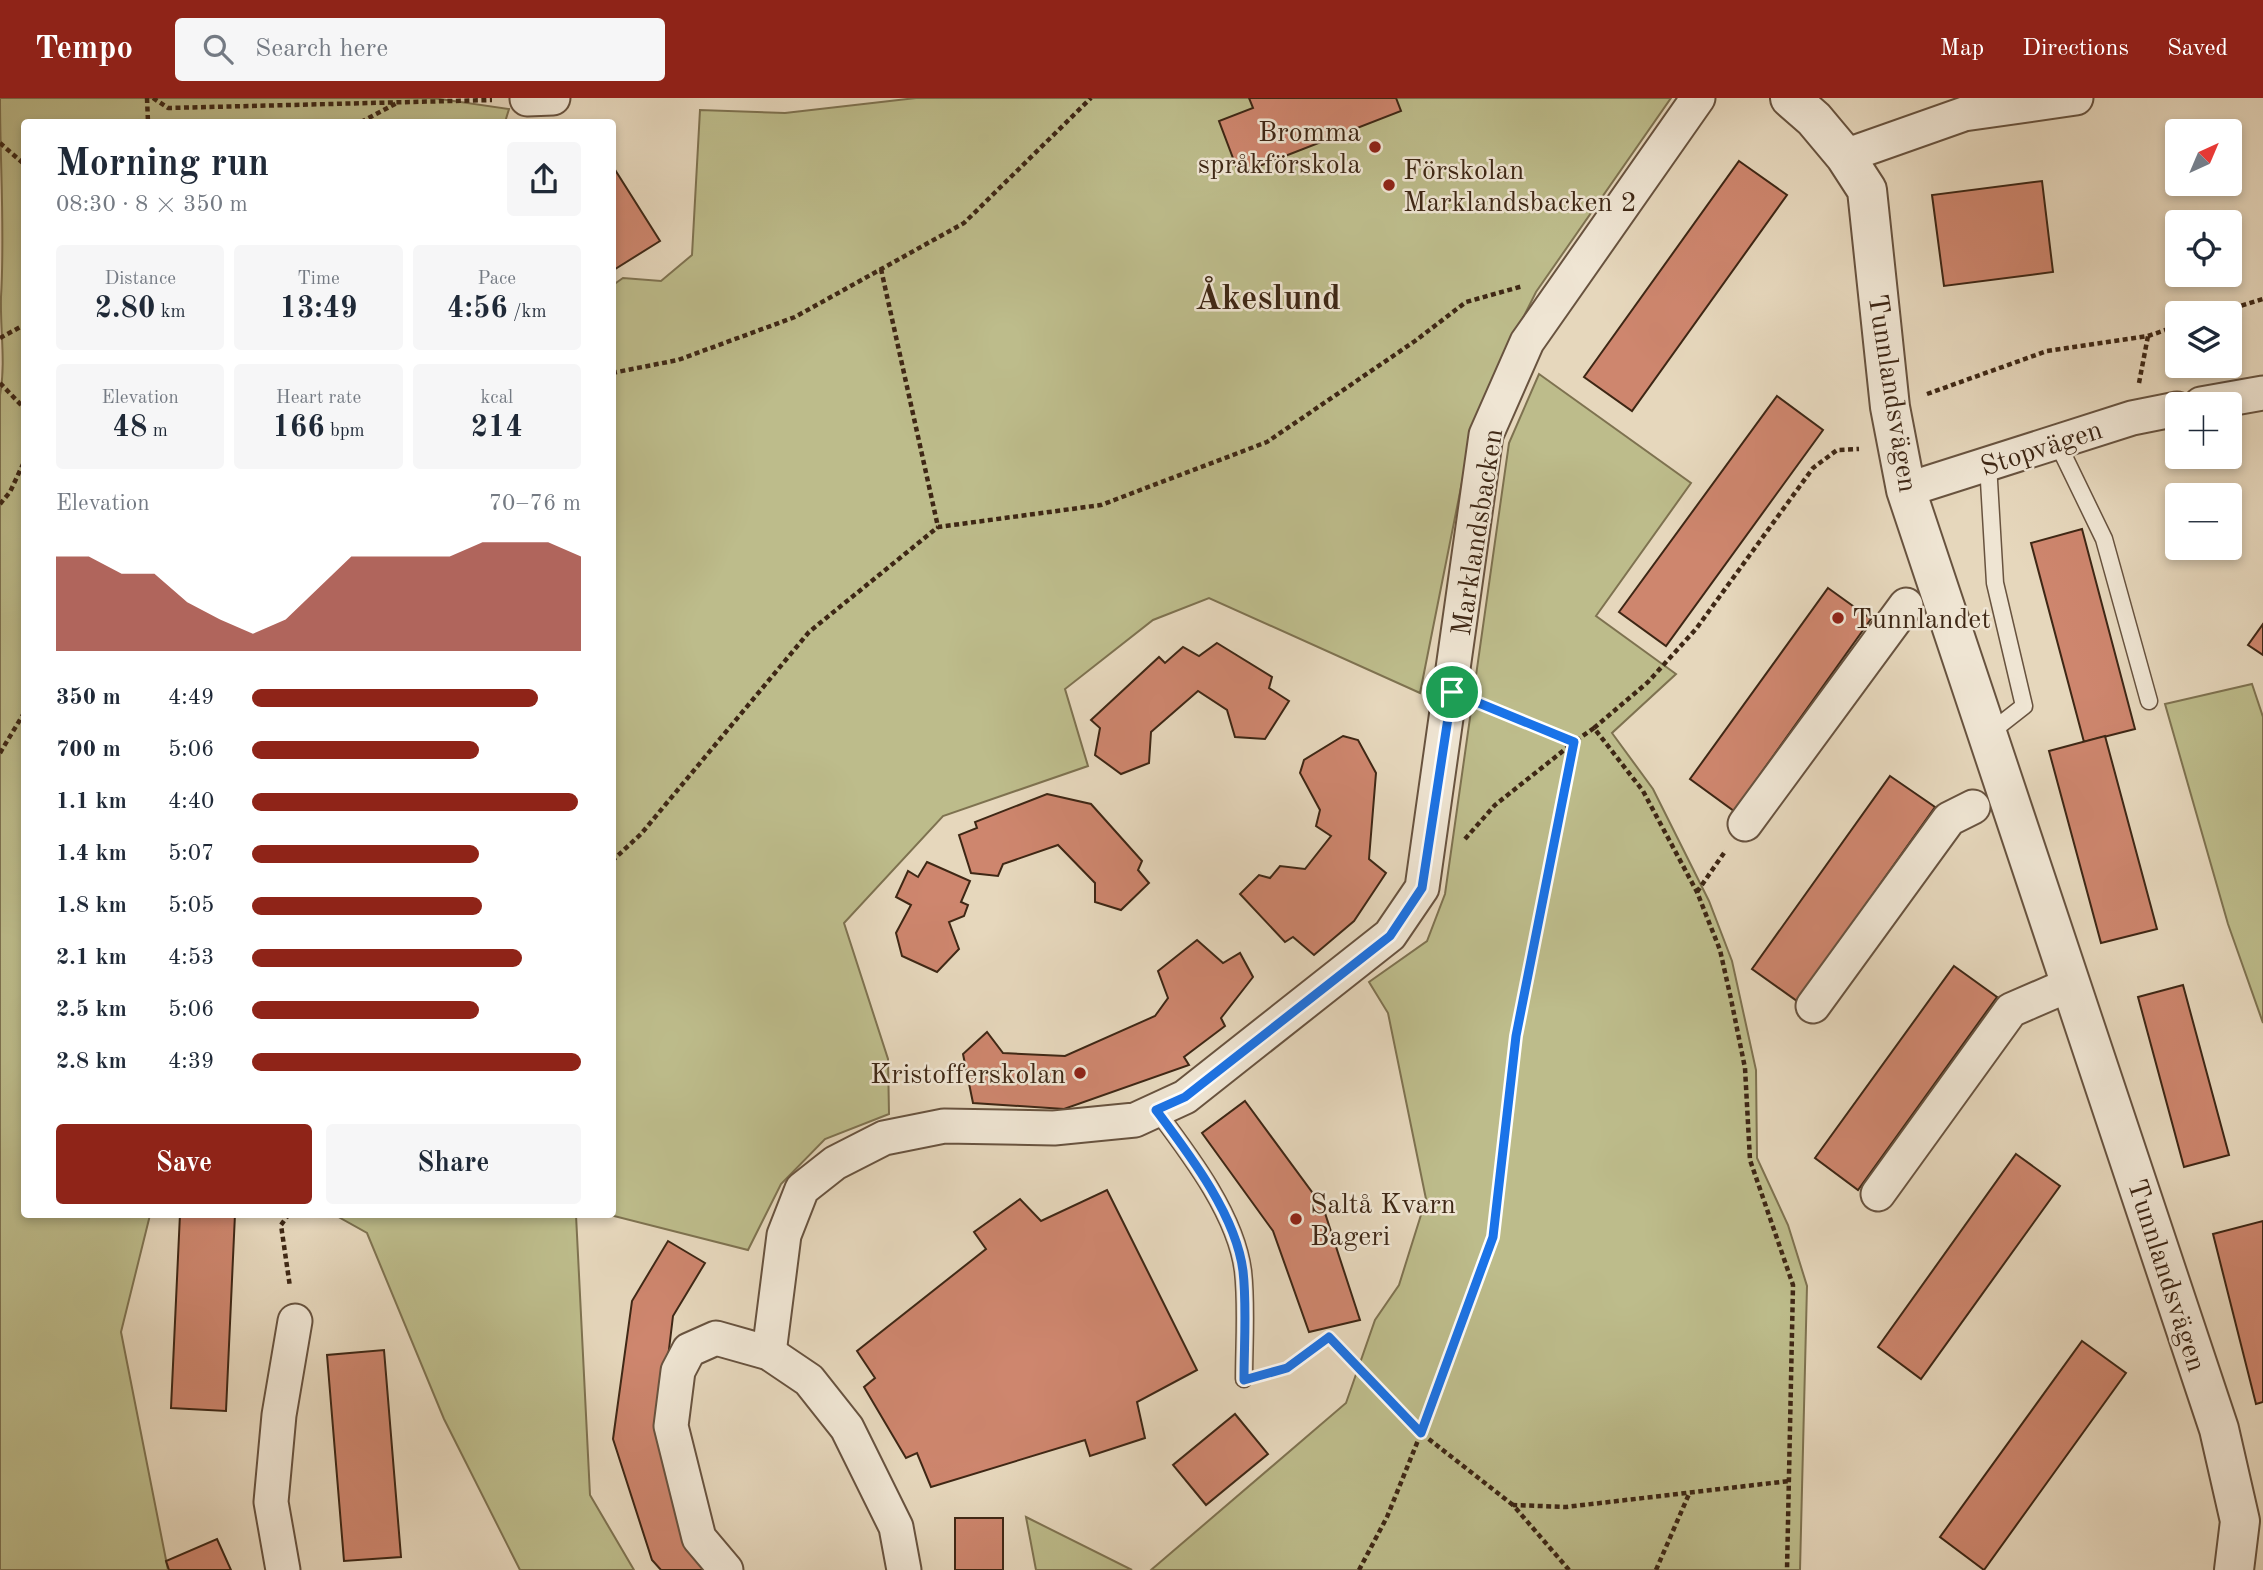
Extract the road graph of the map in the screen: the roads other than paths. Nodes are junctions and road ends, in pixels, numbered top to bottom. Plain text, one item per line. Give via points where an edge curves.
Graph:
1 (553, 98) edge
2 (1698, 98) edge
3 (1790, 98) edge
4 (2076, 98) edge
5 (527, 99) edge
6 (1845, 156) junction
7 (2263, 393) edge
8 (2242, 397) edge
9 (2165, 411) edge
10 (2057, 442) junction
11 (1988, 464) junction
12 (1906, 490) junction
13 (1906, 606) dead end
14 (2149, 701) dead end
15 (1987, 734) junction
16 (1973, 807) dead end
17 (1745, 824) road end
18 (2071, 984) junction
19 (1813, 1006) dead end
20 (1156, 1110) junction
21 (1878, 1194) dead end
22 (295, 1321) road end
23 (769, 1353) junction
24 (1244, 1380) road end
25 (283, 1570) edge
26 (726, 1570) edge
27 (904, 1570) edge
28 (2234, 1570) edge

1 - 5 street
2 - 20 street, Marklandsbacken via 1527,342 1486,435 1422,888 1390,936 1185,1097
3 - 6 street, Tunnlandsvägen
4 - 6 street via 1964,114
6 - 12 street, Tunnlandsvägen via 1867,190 1890,407
7 - 8 street
9 - 10 street, Stopvägen
10 - 11 street, Stopvägen
10 - 14 lane via 2104,540
11 - 12 street, Stopvägen
11 - 15 lane via 1995,583 2024,706
12 - 15 street, Tunnlandsvägen
13 - 17 street
15 - 18 street, Tunnlandsvägen
16 - 19 street via 1949,819
18 - 21 street via 2011,1010
18 - 28 street, Tunnlandsvägen via 2219,1429 2240,1521
20 - 23 street, Marklandsbacken via 1135,1120 1054,1128 944,1126 884,1138 835,1163 802,1189 784,1235
20 - 24 lane via 1198,1166 1233,1235 1243,1270
22 - 25 street via 279,1415 271,1502
23 - 26 street via 716,1338 689,1350 678,1371 671,1426 699,1538
23 - 27 street via 808,1380 847,1428 896,1527

